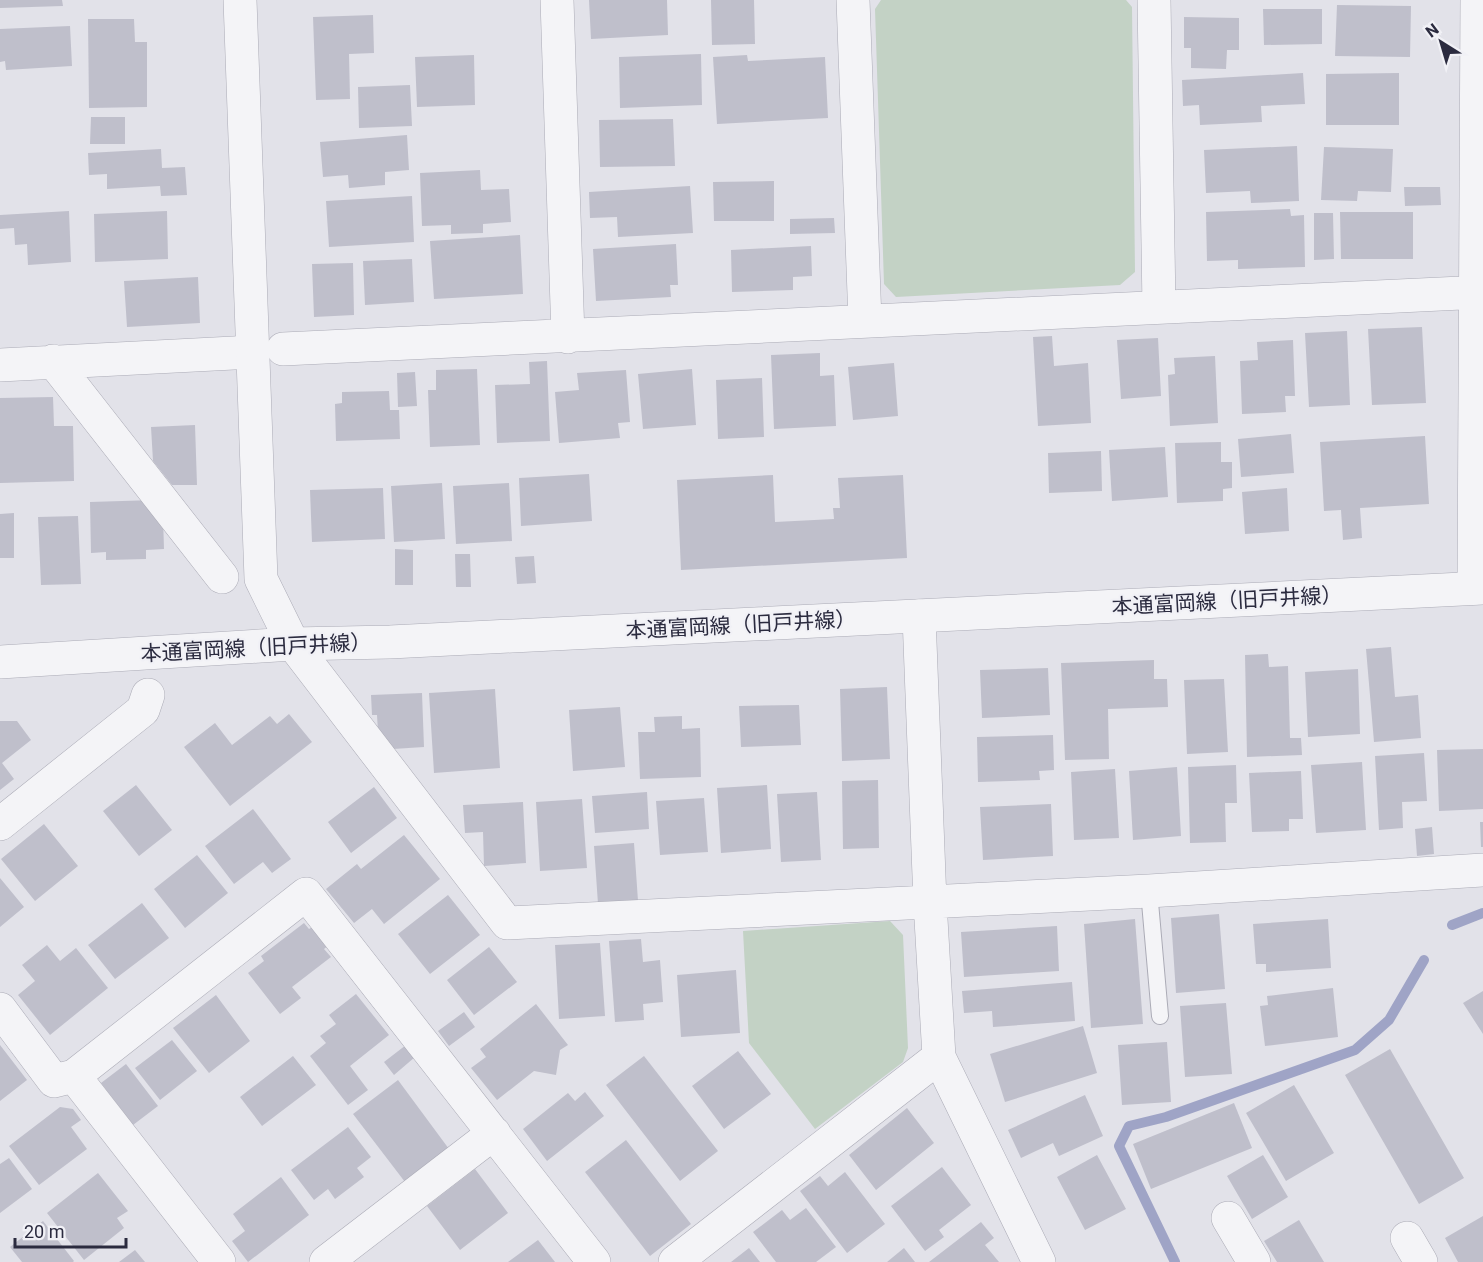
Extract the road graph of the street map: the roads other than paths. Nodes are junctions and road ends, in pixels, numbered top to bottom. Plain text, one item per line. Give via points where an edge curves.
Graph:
1 (240, 0) edge
2 (557, 0) edge
3 (853, 0) edge
4 (1154, 0) edge
5 (1477, 0) edge
6 (1479, 292) edge
7 (1159, 307) junction
8 (865, 321) junction
9 (568, 337) junction
10 (268, 351) junction
11 (53, 361) junction
12 (0, 364) edge
13 (222, 576) dead end
14 (1479, 588) edge
15 (919, 616) junction
16 (293, 644) junction
17 (0, 662) edge
18 (148, 696) dead end
19 (0, 824) edge
20 (1483, 870) edge
21 (1149, 891) junction
22 (930, 902) junction
23 (0, 1009) edge
24 (1160, 1016) dead end
25 (939, 1057) junction
26 (74, 1076) junction
27 (494, 1133) junction
28 (1228, 1218) dead end
29 (219, 1262) edge
30 (326, 1262) edge
31 (594, 1262) edge
32 (675, 1262) edge
33 (1039, 1262) edge
34 (1254, 1262) edge

1 - 10 street
2 - 9 street
3 - 8 street
4 - 7 street
5 - 6 street
6 - 7 street
6 - 14 street
7 - 8 street
8 - 9 street
9 - 10 street
10 - 11 street
10 - 16 street via 261,579
11 - 12 street
11 - 13 street
14 - 15 street, 本通富岡線（旧戸井線）
15 - 16 street, 本通富岡線（旧戸井線）
15 - 22 street
16 - 17 street, 本通富岡線（旧戸井線）
16 - 22 street via 507,923
18 - 19 street via 143,710
20 - 21 street
21 - 22 street
21 - 24 lane
22 - 25 street
23 - 26 street via 54,1081
25 - 32 street
25 - 33 street
26 - 27 street via 306,894
26 - 29 street
27 - 30 street
27 - 31 street
28 - 34 street

